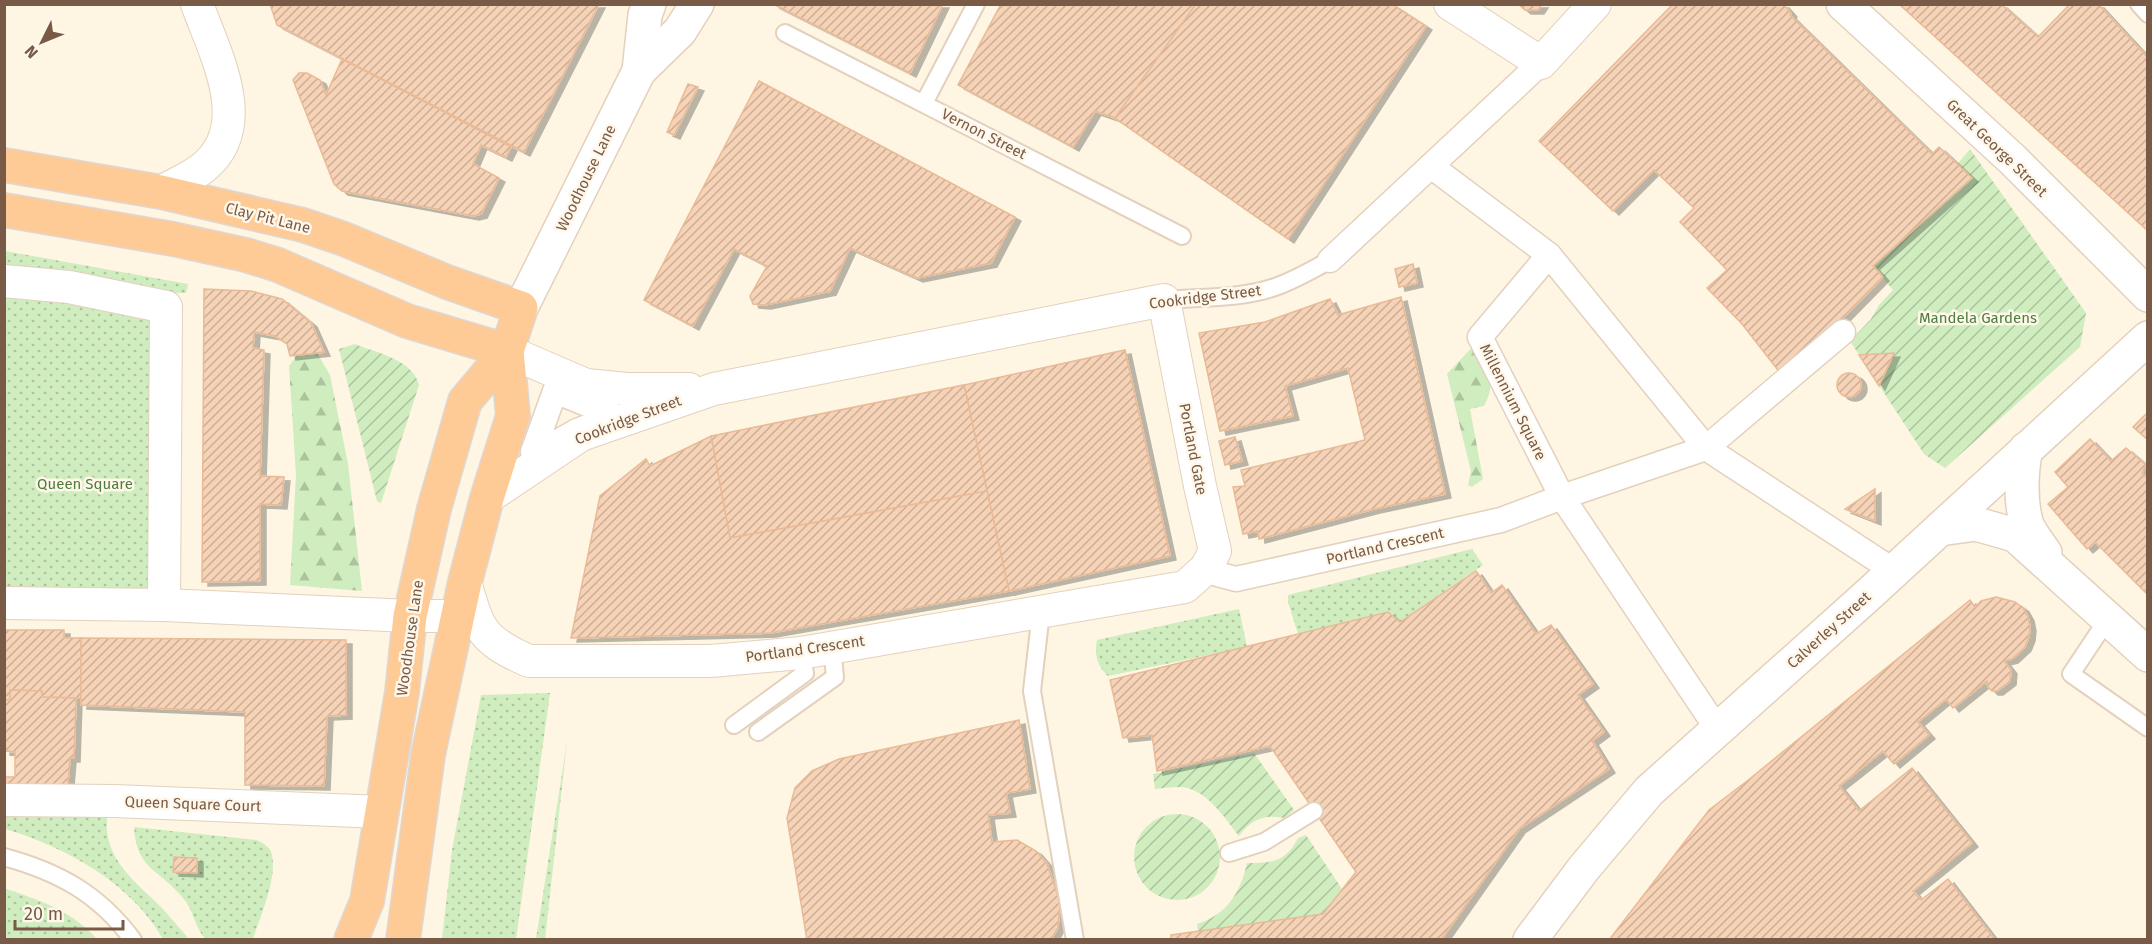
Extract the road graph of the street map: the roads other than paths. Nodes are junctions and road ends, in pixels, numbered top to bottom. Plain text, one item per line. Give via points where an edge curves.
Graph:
1 (196, 4) edge
2 (649, 4) edge
3 (697, 4) edge
4 (976, 4) edge
5 (1450, 4) edge
6 (1595, 4) edge
7 (1843, 4) edge
8 (2139, 4) edge
9 (2148, 14) edge
10 (785, 33) dead end
11 (1540, 63) junction
12 (639, 71) junction
13 (924, 103) junction
14 (4, 165) edge
15 (1431, 165) junction
16 (161, 192) junction
17 (4, 210) edge
18 (1182, 236) dead end
19 (1549, 255) junction
20 (1330, 260) joint
21 (4, 280) edge
22 (2148, 295) edge
23 (1164, 300) junction
24 (521, 308) junction
25 (1843, 332) dead end
26 (2148, 338) edge
27 (507, 351) junction
28 (714, 389) junction
29 (1706, 448) junction
30 (2026, 449) junction
31 (1562, 497) junction
32 (487, 498) junction
33 (1940, 529) junction
34 (1894, 571) junction
35 (2056, 571) junction
36 (1196, 578) junction
37 (4, 603) edge
38 (164, 605) junction
39 (1041, 612) junction
40 (466, 615) junction
41 (410, 616) junction
42 (2107, 620) junction
43 (832, 647) junction
44 (801, 653) junction
45 (2148, 655) edge
46 (734, 725) dead end
47 (2148, 728) edge
48 (1718, 730) junction
49 (758, 732) dead end
50 (4, 800) edge
51 (1314, 810) dead end
52 (382, 813) junction
53 (1228, 853) dead end
54 (4, 857) edge
55 (133, 939) edge
56 (351, 939) edge
57 (403, 939) edge
58 (1075, 939) edge
59 (1530, 939) edge

1 - 16 street via 228,91 230,116 215,156 204,167
2 - 12 street, Woodhouse Lane
3 - 12 street, Woodhouse Lane via 681,31
4 - 13 lane
5 - 11 street
6 - 11 street, Cookridge Street
7 - 22 street, Great George Street via 2012,159
8 - 9 lane
10 - 13 lane, Vernon Street
11 - 15 street, Cookridge Street
12 - 24 street, Woodhouse Lane
13 - 18 lane, Vernon Street
14 - 16 highway, Clay Pit Lane
15 - 19 street
15 - 20 street, Cookridge Street
16 - 24 highway, Clay Pit Lane via 303,225
17 - 27 highway via 246,255 407,321
19 - 29 street
19 - 31 street, Millennium Square via 1480,337
20 - 23 lane, Cookridge Street via 1273,288
21 - 38 street via 69,287 166,307
23 - 28 street, Cookridge Street
23 - 36 street, Portland Gate via 1215,550
24 - 27 highway, Woodhouse Lane
25 - 29 street
26 - 30 street, Calverley Street
27 - 28 street, Cookridge Street via 586,385
27 - 32 highway, Woodhouse Lane via 513,416
27 - 41 highway, Woodhouse Lane via 465,401 434,509
28 - 32 street, Cookridge Street via 580,435
29 - 31 street
29 - 34 street
30 - 33 street, Calverley Street
30 - 35 street via 2022,486 2027,525
31 - 36 street, Portland Crescent via 1501,520 1236,579 1217,574
31 - 48 street, Millennium Square
32 - 40 highway, Woodhouse Lane via 465,582
33 - 34 street, Calverley Street
33 - 35 street via 1976,524 2015,535
34 - 48 street, Calverley Street
35 - 42 street
36 - 39 street, Portland Crescent
37 - 38 street
38 - 41 street
39 - 43 street, Portland Crescent
39 - 58 lane via 1032,691
40 - 41 street
40 - 44 street, Portland Crescent via 503,649 529,661 711,661
40 - 57 highway, Woodhouse Lane via 428,755
41 - 52 highway, Woodhouse Lane
42 - 45 street
42 - 47 lane via 2071,674
43 - 44 street, Portland Crescent
43 - 49 lane via 835,677
44 - 46 lane via 805,673
48 - 59 street, Calverley Street via 1649,791
50 - 52 street, Queen Square Court
51 - 53 lane via 1264,842
52 - 56 highway, Woodhouse Lane via 367,901
54 - 55 lane via 72,882 104,907

